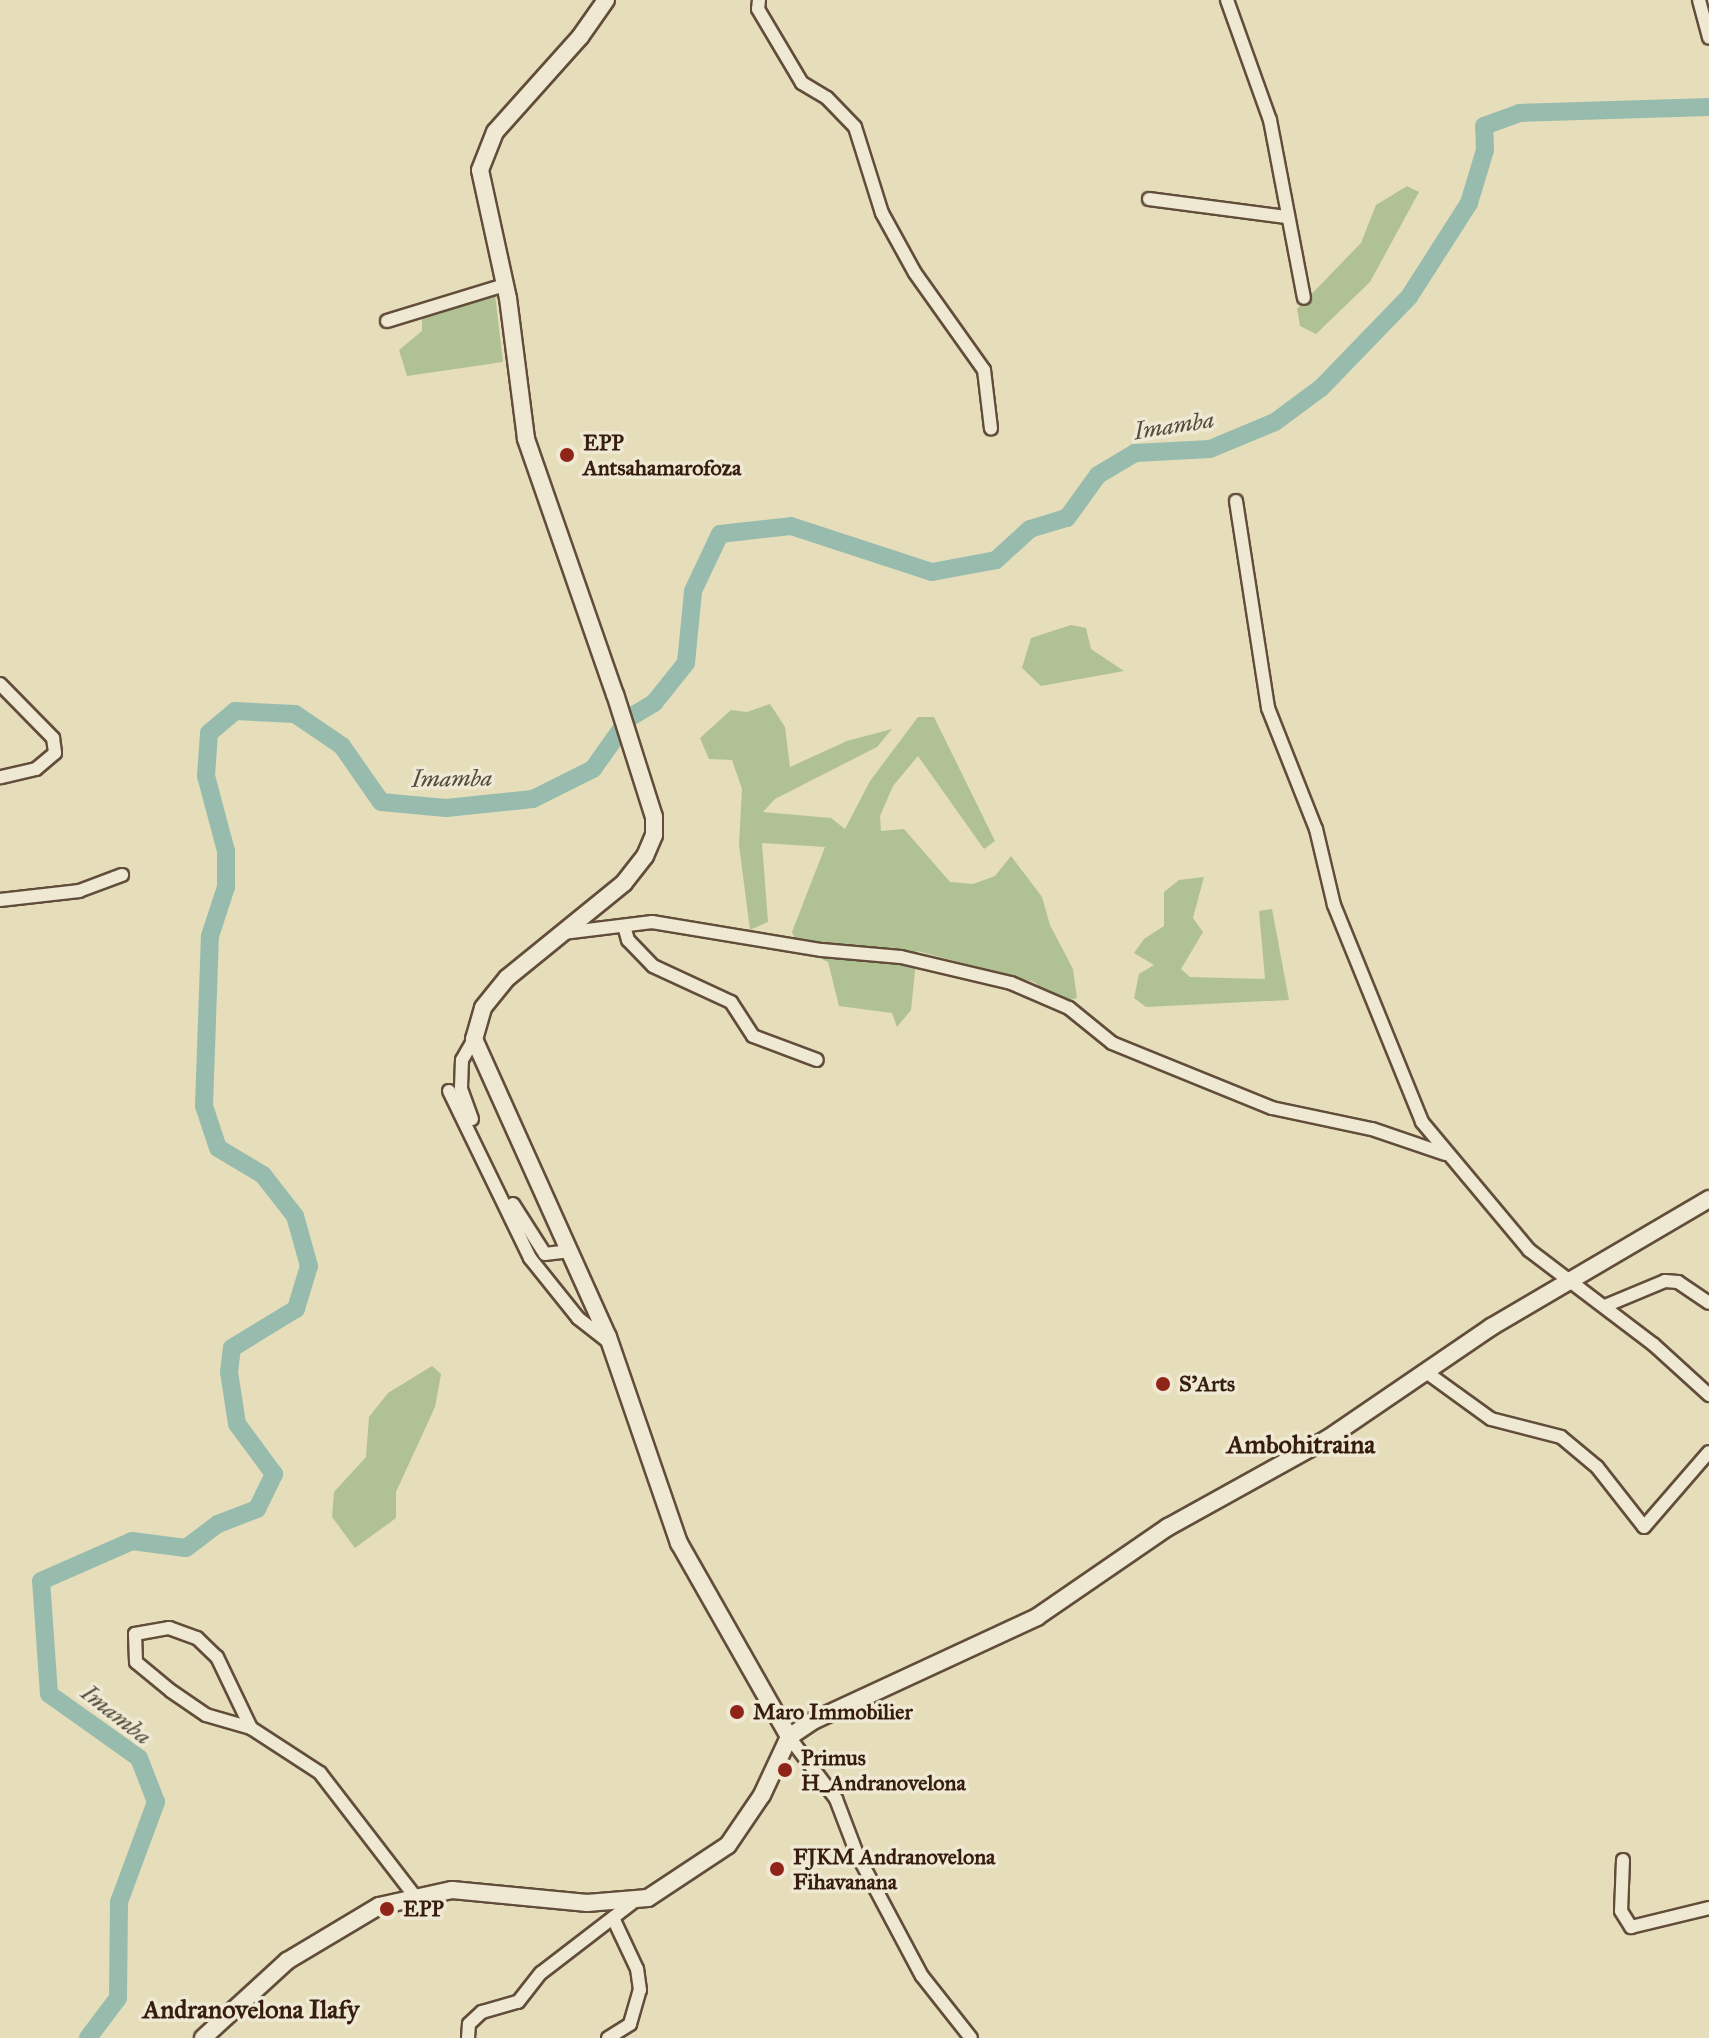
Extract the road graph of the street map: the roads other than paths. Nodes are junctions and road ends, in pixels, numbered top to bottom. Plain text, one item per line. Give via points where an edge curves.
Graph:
1 (606, 0) edge
2 (1227, 0) edge
3 (1699, 0) edge
4 (757, 3) edge
5 (1709, 38) edge
6 (1149, 199) dead end
7 (1286, 217) junction
8 (505, 285) junction
9 (1304, 298) dead end
10 (387, 321) dead end
11 (991, 429) dead end
12 (1236, 501) dead end
13 (0, 684) edge
14 (0, 777) edge
15 (122, 875) dead end
16 (0, 900) edge
17 (624, 926) junction
18 (563, 933) junction
19 (474, 1039) junction
20 (817, 1060) dead end
21 (449, 1091) dead end
22 (1447, 1154) junction
23 (1709, 1199) edge
24 (568, 1251) junction
25 (1575, 1282) junction
26 (1709, 1303) edge
27 (1605, 1306) junction
28 (610, 1343) junction
29 (1426, 1372) junction
30 (1709, 1395) edge
31 (1709, 1452) edge
32 (251, 1728) junction
33 (789, 1737) junction
34 (1623, 1860) dead end
35 (414, 1895) junction
36 (637, 1899) junction
37 (1709, 1908) edge
38 (613, 1918) junction
39 (630, 2024) junction
40 (203, 2038) edge
41 (468, 2038) edge
42 (608, 2038) edge
43 (636, 2038) edge
44 (971, 2038) edge

1 - 8 street via 487,148 480,170
2 - 7 street via 1270,120
3 - 5 street
4 - 11 street via 802,83 827,98 855,127 882,213 915,273 984,370
6 - 7 street
7 - 9 street
8 - 10 street
8 - 18 street via 526,439 654,817 649,845 624,883
12 - 22 street via 1268,708 1316,829 1334,905 1364,981 1422,1122
13 - 14 street via 53,738 55,753 36,769
15 - 16 street via 79,891
17 - 18 street
17 - 20 street via 628,940 653,966 731,1002 753,1036
17 - 22 street via 652,922 822,950 901,957 1011,983 1069,1008 1112,1043 1272,1108 1372,1129
18 - 19 street via 507,978 483,1008
19 - 24 street
19 - 24 street via 462,1060 461,1088 469,1115 525,1229 545,1254
21 - 28 street via 530,1258 578,1318
22 - 25 street via 1529,1250
23 - 25 street
24 - 28 street
25 - 27 street
25 - 29 street via 1491,1327
26 - 27 street via 1678,1282 1665,1281
27 - 30 street
28 - 33 street via 679,1543
29 - 31 street via 1491,1419 1561,1437 1597,1467 1644,1527
29 - 33 street via 1327,1439 1168,1527 1037,1617
32 - 32 street via 217,1657 197,1638 169,1628 135,1634 136,1662 171,1691 206,1715
32 - 35 street via 320,1773
33 - 36 street via 762,1795 728,1845 648,1898
33 - 44 street via 836,1799 857,1854 922,1976
34 - 37 street via 1621,1911 1631,1927
35 - 36 street via 452,1890 587,1903
35 - 40 street via 379,1906 287,1961
36 - 38 street
38 - 39 street via 637,1969 638,2009
38 - 41 street via 541,1973 518,2002 482,2012 469,2024
39 - 42 street
39 - 43 street

